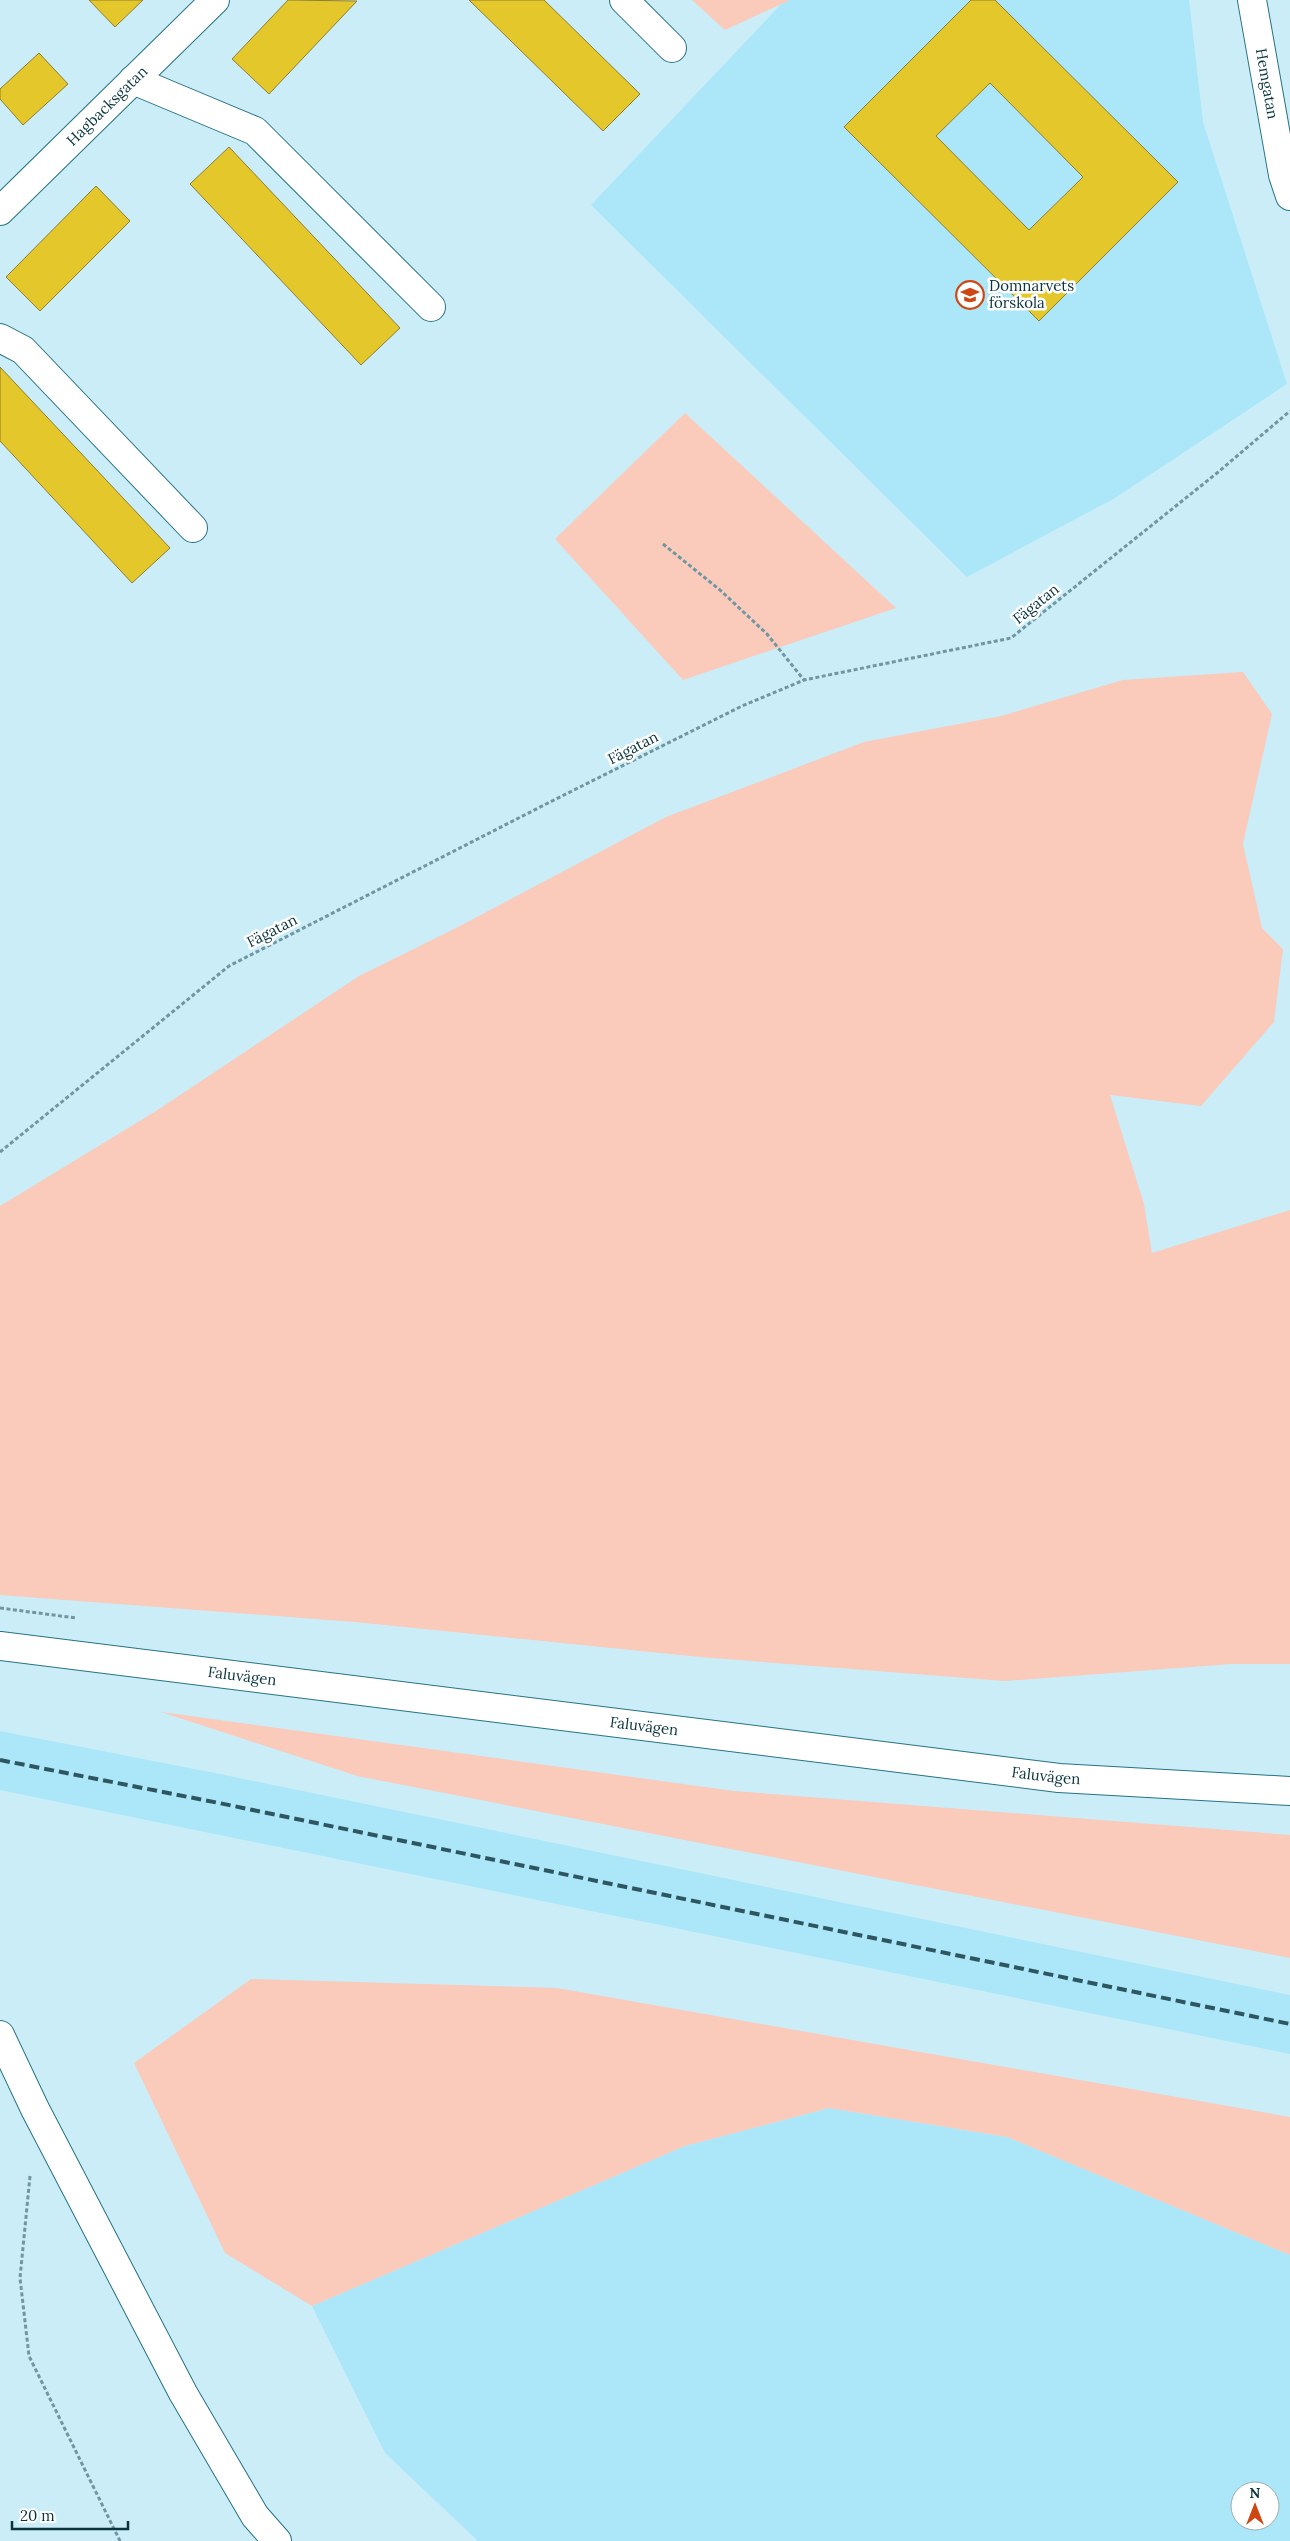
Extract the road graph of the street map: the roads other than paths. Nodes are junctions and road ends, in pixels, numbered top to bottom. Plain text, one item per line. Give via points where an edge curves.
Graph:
1 (215, 0) edge
2 (624, 0) edge
3 (1252, 0) edge
4 (672, 48) dead end
5 (133, 80) junction
6 (1288, 181) edge
7 (0, 211) edge
8 (431, 308) dead end
9 (0, 338) edge
10 (193, 528) dead end
11 (0, 1646) edge
12 (1290, 1791) edge
13 (0, 2035) edge
14 (276, 2541) edge

1 - 5 street, Hagbacksgatan
2 - 4 street
3 - 6 street, Hemgatan
5 - 7 street, Hagbacksgatan
5 - 8 street via 255,131
9 - 10 street via 23,350
11 - 12 street, Faluvägen via 1059,1778
13 - 14 street via 35,2109 183,2393 256,2516

